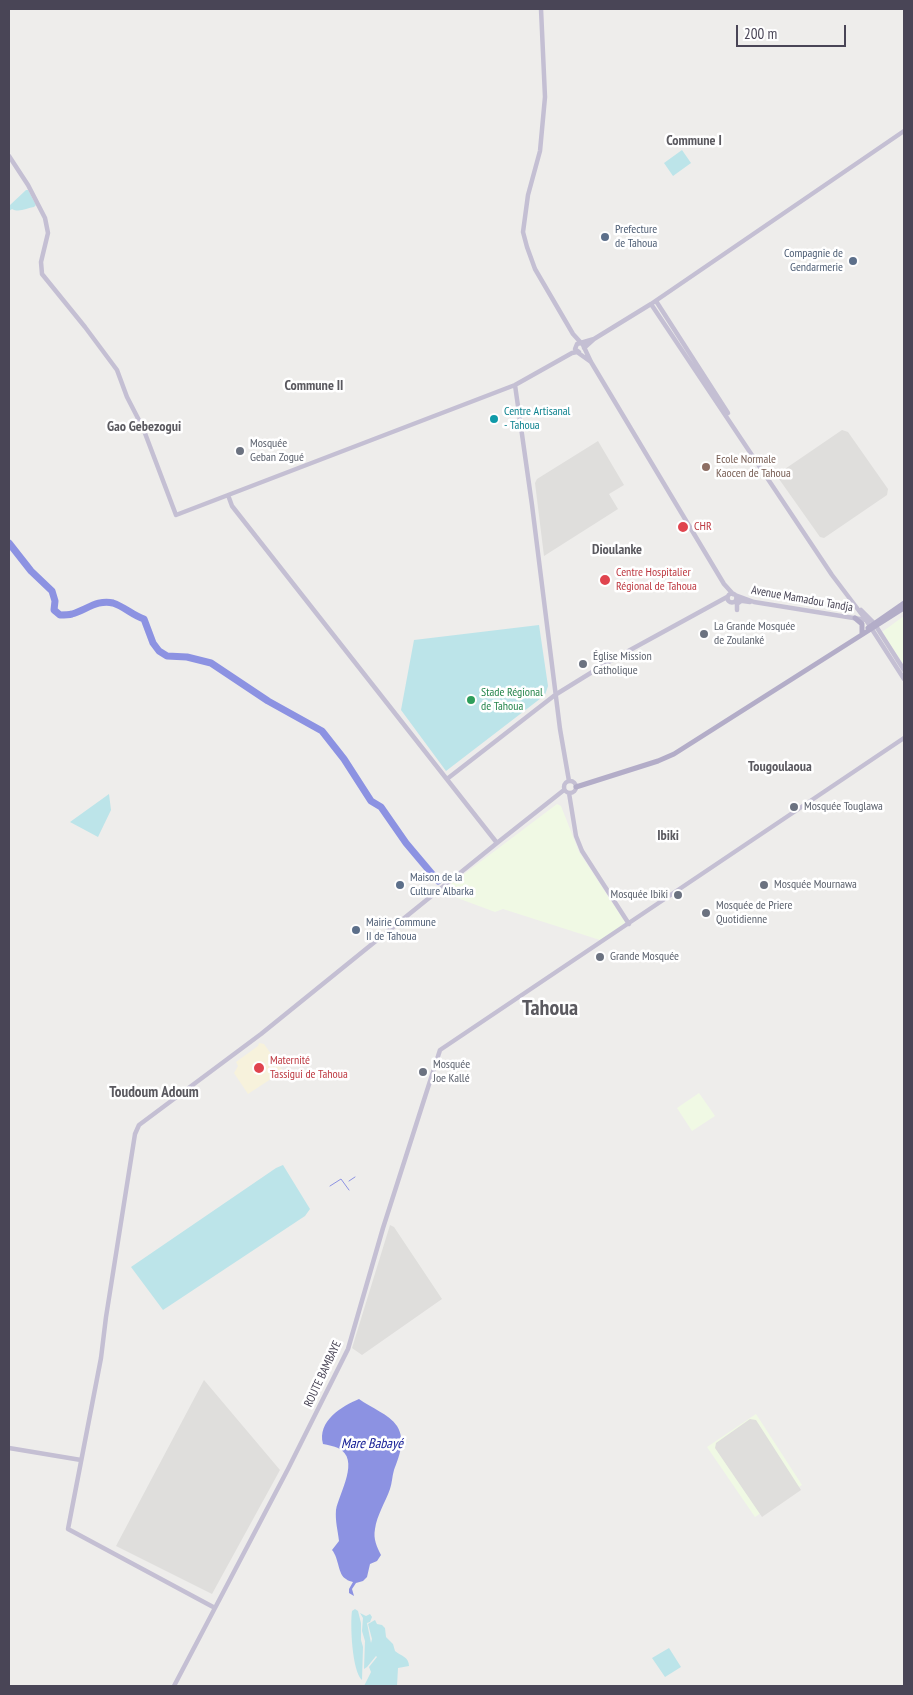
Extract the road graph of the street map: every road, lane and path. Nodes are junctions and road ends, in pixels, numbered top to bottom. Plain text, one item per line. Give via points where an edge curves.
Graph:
1 (541, 9) edge
2 (904, 131) edge
3 (9, 156) edge
4 (656, 301) junction
5 (651, 304) junction
6 (573, 334) junction
7 (583, 346) junction
8 (576, 349) junction
9 (590, 362) junction
10 (515, 385) junction
11 (228, 495) junction
12 (733, 598) junction
13 (754, 602) junction
14 (904, 603) edge
15 (904, 608) edge
16 (737, 610) dead end
17 (855, 618) junction
18 (866, 620) junction
19 (873, 626) junction
20 (860, 635) junction
21 (904, 670) edge
22 (904, 679) edge
23 (555, 694) junction
24 (904, 738) edge
25 (447, 779) junction
26 (569, 782) junction
27 (576, 787) junction
28 (564, 790) junction
29 (570, 794) junction
30 (497, 843) junction
31 (629, 924) junction
32 (9, 1448) edge
33 (81, 1460) junction
34 (215, 1608) junction
35 (174, 1686) edge

1 - 6 street via 545,96 543,134 523,232 535,269
2 - 4 street
3 - 11 street via 45,218 48,233 41,262 42,274 117,370 176,515
4 - 5 street
4 - 19 street via 834,573
5 - 7 street
5 - 18 street via 832,575
6 - 7 street
6 - 8 street
7 - 8 street via 577,344
7 - 8 street via 582,351
7 - 9 street
8 - 9 street
8 - 10 street
9 - 12 street
10 - 11 street
10 - 23 street
11 - 25 street via 232,506
12 - 13 street
12 - 13 street, Avenue Mamadou Tandja
12 - 16 street
12 - 23 street via 610,661
13 - 17 street, Avenue Mamadou Tandja
14 - 19 main road
15 - 19 main road
17 - 18 street, Avenue Mamadou Tandja
17 - 20 main road via 862,624
18 - 19 street
19 - 20 main road
19 - 21 street
19 - 22 street
20 - 27 main road via 674,754
23 - 25 street
23 - 26 street
24 - 31 street
25 - 30 street
26 - 27 street
26 - 28 street via 564,785
27 - 29 street
28 - 29 street
28 - 30 street
29 - 31 street via 576,836 582,851
30 - 33 street via 261,1034 139,1125
31 - 34 street, ROUTE BAMBAYE via 440,1050 348,1349
32 - 33 street
33 - 34 street via 68,1529
34 - 35 street, ROUTE BAMBAYE

